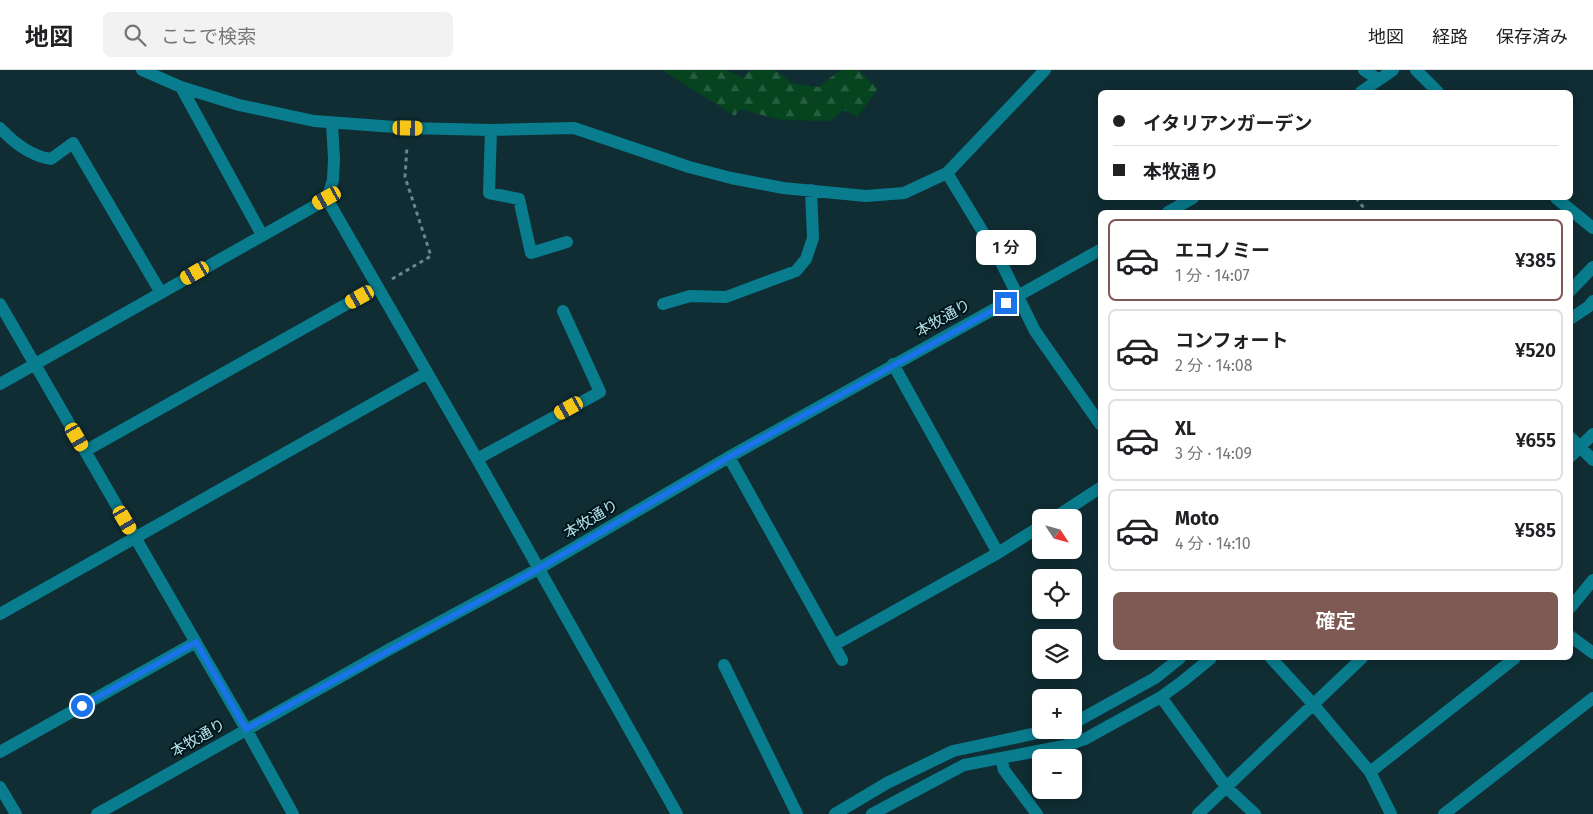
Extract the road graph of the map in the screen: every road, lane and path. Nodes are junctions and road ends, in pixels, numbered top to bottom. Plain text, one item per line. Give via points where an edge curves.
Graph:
1 (142, 70) edge
2 (1045, 70) edge
3 (1364, 70) edge
4 (1393, 70) edge
5 (1416, 70) edge
6 (1379, 80) junction
7 (181, 87) junction
8 (1364, 90) edge
9 (1436, 90) edge
10 (332, 123) junction
11 (0, 128) edge
12 (408, 128) junction
13 (491, 130) junction
14 (947, 173) junction
15 (811, 190) junction
16 (327, 198) junction
17 (1189, 200) edge
18 (1358, 200) edge
19 (1558, 200) edge
20 (1172, 210) edge
21 (1365, 210) edge
22 (1571, 210) edge
23 (1573, 212) edge
24 (1593, 228) edge
25 (262, 235) junction
26 (567, 242) dead end
27 (1098, 251) edge
28 (1593, 267) edge
29 (377, 287) junction
30 (1573, 288) edge
31 (161, 292) junction
32 (1018, 296) junction
33 (1593, 301) edge
34 (0, 304) edge
35 (663, 304) dead end
36 (562, 311) dead end
37 (1573, 317) edge
38 (35, 364) junction
39 (894, 364) junction
40 (427, 373) junction
41 (0, 384) edge
42 (1098, 421) edge
43 (1593, 434) edge
44 (1573, 440) edge
45 (1580, 447) junction
46 (85, 451) junction
47 (1573, 454) edge
48 (729, 457) junction
49 (477, 459) junction
50 (1593, 460) edge
51 (1098, 489) edge
52 (1068, 509) edge
53 (1032, 532) edge
54 (135, 537) junction
55 (998, 553) junction
56 (538, 569) junction
57 (1593, 580) edge
58 (1573, 604) edge
59 (0, 614) edge
60 (1573, 638) edge
61 (196, 642) junction
62 (834, 645) junction
63 (1593, 653) edge
64 (842, 660) dead end
65 (1178, 660) edge
66 (1209, 660) edge
67 (1273, 660) edge
68 (1360, 660) edge
69 (1512, 660) edge
70 (724, 665) dead end
71 (1161, 696) junction
72 (1593, 698) edge
73 (1312, 704) junction
74 (1082, 719) edge
75 (246, 729) junction
76 (1032, 734) edge
77 (0, 752) edge
78 (1001, 758) junction
79 (1370, 772) junction
80 (0, 787) edge
81 (1227, 788) junction
82 (16, 814) edge
83 (97, 814) edge
84 (293, 814) edge
85 (677, 814) edge
86 (796, 814) edge
87 (835, 814) edge
88 (872, 814) edge
89 (1037, 814) edge
90 (1198, 814) edge
91 (1255, 814) edge
92 (1391, 814) edge
93 (1444, 814) edge

1 - 7 street
2 - 14 street
3 - 6 street
4 - 6 street
5 - 9 street
6 - 8 street
7 - 10 street via 239,105
7 - 25 street
10 - 12 street
10 - 16 street via 333,180
11 - 31 street via 26,151 41,158 51,159 73,143
12 - 13 street
12 - 29 path via 405,177 431,256
13 - 15 street via 574,128 731,178
13 - 26 street via 489,193 520,199 531,252
14 - 15 street via 904,193 866,196
14 - 32 street
15 - 35 street via 814,238 806,259 796,271 726,297 690,296
16 - 25 street
16 - 29 street
17 - 20 street
18 - 21 path
19 - 22 street
23 - 24 street
25 - 31 street
27 - 32 street, 本牧通り
28 - 30 street
29 - 40 street
29 - 46 street
31 - 38 street
32 - 39 street, 本牧通り
32 - 42 street via 1035,332
33 - 37 street
34 - 38 street
36 - 49 street via 600,392
38 - 41 street
38 - 46 street
39 - 48 street, 本牧通り
39 - 55 street
40 - 49 street
40 - 54 street
43 - 45 street
44 - 45 street
45 - 47 street
45 - 50 street
46 - 54 street
48 - 56 street, 本牧通り
48 - 62 street
49 - 56 street
51 - 52 street
53 - 55 street
54 - 59 street
54 - 61 street
55 - 62 street
56 - 75 street, 本牧通り
56 - 85 street
57 - 58 street
60 - 63 street
61 - 75 street
61 - 77 street
62 - 64 street
65 - 74 street via 1155,678
66 - 71 street
67 - 73 street
68 - 73 street
69 - 79 street
70 - 86 street
71 - 78 street via 1085,739
71 - 81 street
72 - 93 street
73 - 79 street
73 - 81 street
75 - 83 street, 本牧通り
75 - 84 street
76 - 87 street via 953,751 887,783
78 - 88 street via 964,765
78 - 89 street via 1004,770
79 - 92 street
80 - 82 street
81 - 90 street
81 - 91 street

